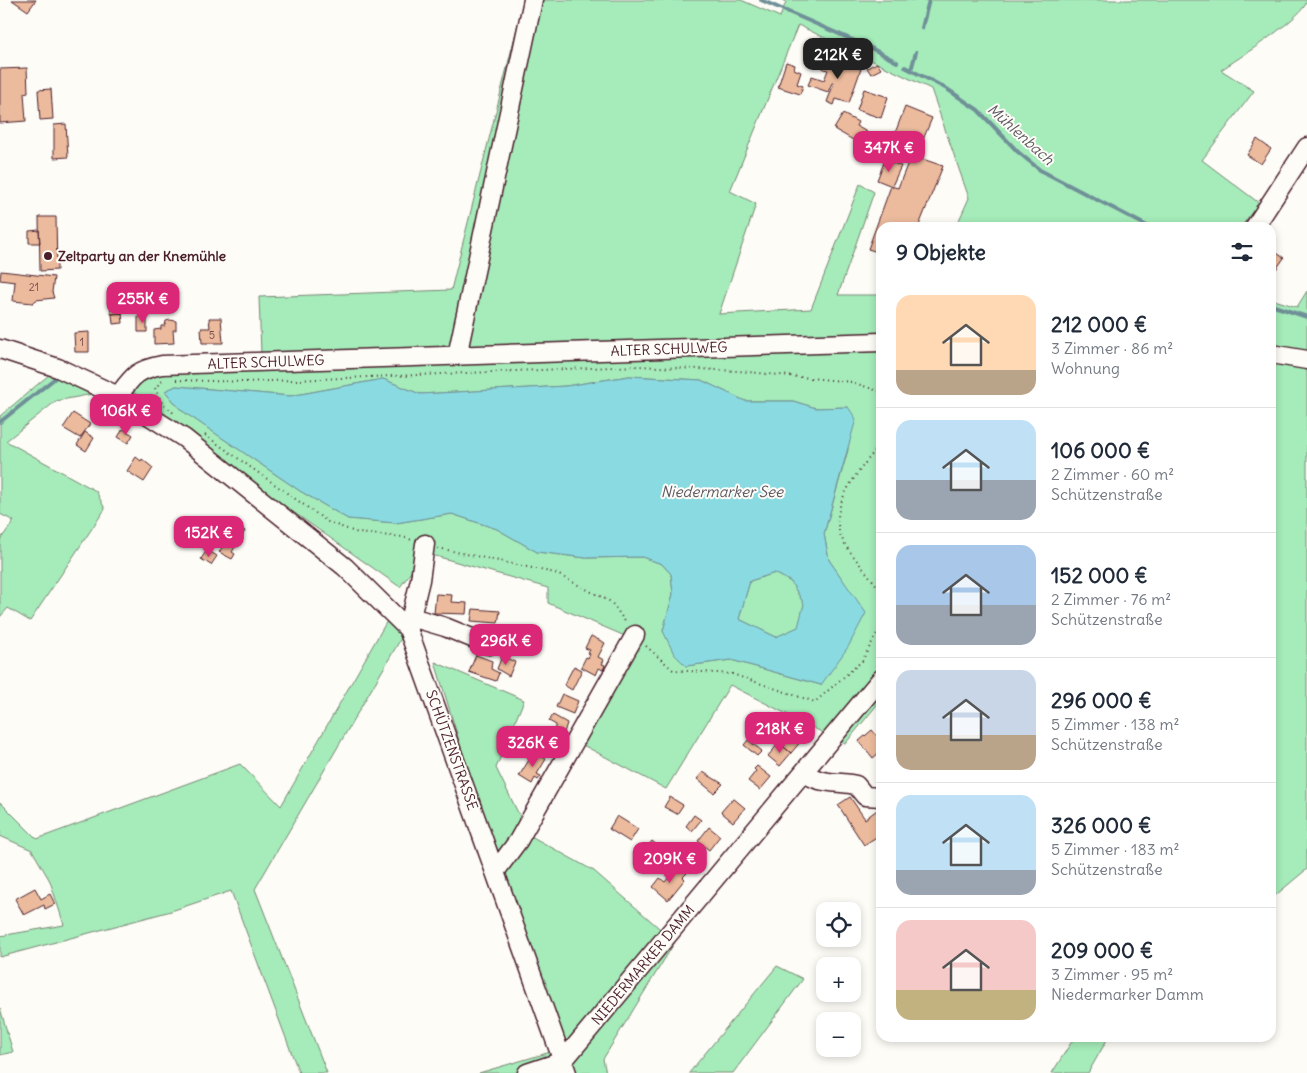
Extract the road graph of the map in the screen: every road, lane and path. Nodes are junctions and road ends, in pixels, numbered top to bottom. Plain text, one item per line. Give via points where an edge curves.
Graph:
1 (534, 0) edge
2 (1307, 147) edge
3 (1258, 222) edge
4 (876, 342) edge
5 (0, 349) edge
6 (1276, 355) edge
7 (457, 356) junction
8 (1307, 360) edge
9 (876, 390) edge
10 (118, 396) junction
11 (177, 415) dead end
12 (200, 432) dead end
13 (876, 450) edge
14 (425, 544) junction
15 (876, 584) edge
16 (409, 623) junction
17 (635, 635) junction
18 (876, 635) edge
19 (489, 645) dead end
20 (876, 685) edge
21 (804, 772) junction
22 (876, 797) edge
23 (495, 872) junction
24 (565, 1067) edge
25 (527, 1073) edge

1 - 7 street
2 - 3 street
4 - 7 street, ALTER SCHULWEG
5 - 10 street, SCHÜTZENSTRASSE via 58,368
6 - 8 street
7 - 10 street, ALTER SCHULWEG via 162,365 144,368 134,374
9 - 11 path via 852,382 639,366 245,382 160,381 155,388 162,403
10 - 16 street, SCHÜTZENSTRASSE via 184,438 345,567
12 - 14 path via 328,522 358,533 403,537
13 - 15 path via 838,509 840,535
14 - 16 street
14 - 17 path via 555,573 611,602
16 - 19 street via 444,627
16 - 23 street, SCHÜTZENSTRASSE
17 - 18 path via 673,670 732,674 815,702 862,662
17 - 23 street via 518,841
20 - 21 street, NIEDERMARKER DAMM
21 - 22 street via 812,779 824,782 856,785 865,796
21 - 24 street, NIEDERMARKER DAMM
23 - 24 street, SCHÜTZENSTRASSE
24 - 25 street

